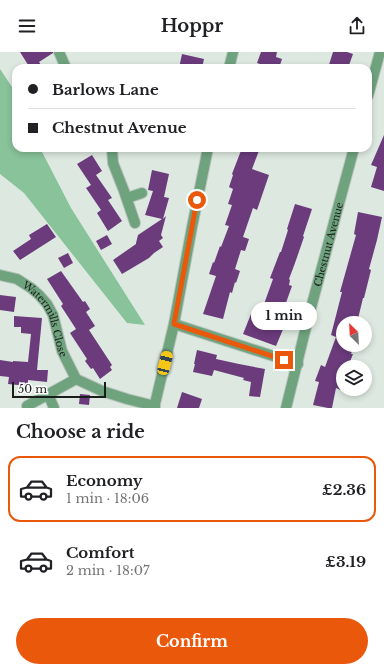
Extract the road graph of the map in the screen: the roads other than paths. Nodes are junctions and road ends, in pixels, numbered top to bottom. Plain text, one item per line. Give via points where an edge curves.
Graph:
1 (60, 52) edge
2 (233, 52) edge
3 (380, 52) edge
4 (64, 64) edge
5 (230, 64) edge
6 (372, 81) edge
7 (112, 152) edge
8 (207, 152) edge
9 (353, 152) edge
10 (142, 193) dead end
11 (126, 198) junction
12 (135, 222) dead end
13 (0, 275) edge
14 (174, 324) junction
15 (298, 364) junction
16 (76, 379) junction
17 (48, 394) junction
18 (27, 406) dead end
19 (154, 407) edge
20 (54, 408) edge
21 (286, 408) edge

1 - 4 street
2 - 5 street
3 - 6 street
7 - 11 street via 113,163
8 - 14 street
9 - 15 street, Chestnut Avenue
10 - 11 street
11 - 12 street
13 - 16 street, Watermills Close via 17,278 48,304 62,351
14 - 15 street
14 - 19 street
15 - 21 street, Chestnut Avenue
16 - 17 street
16 - 19 street via 102,391
17 - 18 street
17 - 20 street

